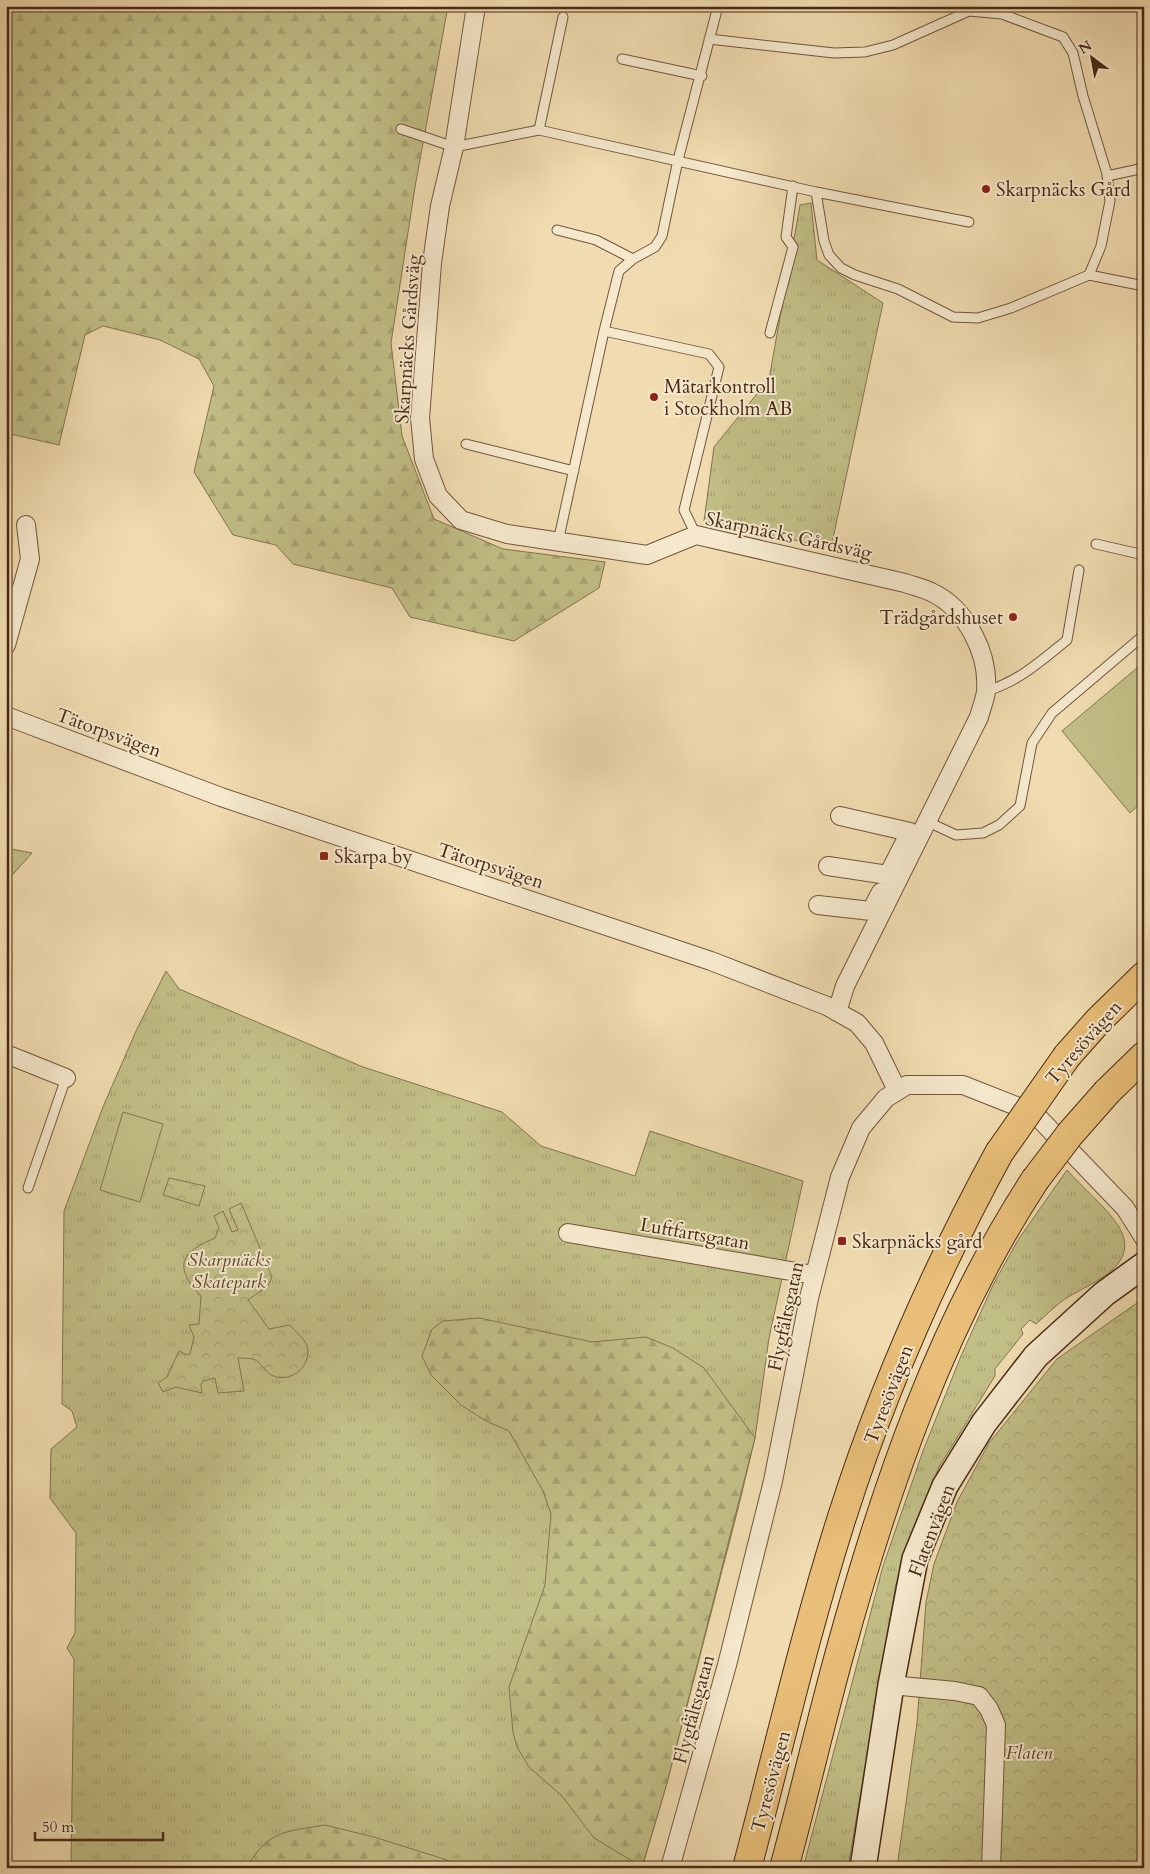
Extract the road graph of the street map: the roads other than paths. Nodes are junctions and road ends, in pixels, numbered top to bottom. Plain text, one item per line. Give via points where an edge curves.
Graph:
1 (476, 6) edge
2 (718, 6) edge
3 (985, 9) edge
4 (563, 17) dead end
5 (709, 39) junction
6 (622, 60) dead end
7 (702, 76) junction
8 (402, 129) dead end
9 (539, 130) junction
10 (454, 147) junction
11 (678, 160) junction
12 (1144, 168) edge
13 (1107, 176) junction
14 (793, 186) junction
15 (816, 192) junction
16 (969, 222) dead end
17 (557, 230) dead end
18 (632, 259) junction
19 (1089, 276) junction
20 (1144, 286) edge
21 (604, 331) junction
22 (770, 333) dead end
23 (466, 444) dead end
24 (574, 471) junction
25 (26, 524) dead end
26 (696, 535) junction
27 (558, 542) junction
28 (1096, 544) dead end
29 (1144, 555) edge
30 (1078, 570) dead end
31 (9, 624) edge
32 (1144, 635) edge
33 (6, 645) edge
34 (986, 691) junction
35 (7, 717) edge
36 (840, 816) dead end
37 (926, 821) junction
38 (828, 866) dead end
39 (888, 875) junction
40 (818, 905) dead end
41 (1144, 976) edge
42 (837, 1012) junction
43 (6, 1054) edge
44 (1144, 1056) edge
45 (66, 1078) joint
46 (897, 1090) junction
47 (28, 1188) dead end
48 (568, 1233) dead end
49 (1144, 1238) edge
50 (1144, 1266) edge
51 (814, 1275) junction
52 (892, 1685) junction
53 (670, 1868) edge
54 (747, 1868) edge
55 (784, 1868) edge
56 (863, 1868) edge
57 (991, 1868) edge

1 - 10 street, Skarpnäcks Gårdsväg
2 - 5 lane
3 - 5 lane via 969,11 893,45 865,52 834,53
3 - 13 lane via 1063,37 1073,53
4 - 9 lane
5 - 7 lane
6 - 7 lane
7 - 11 lane
8 - 10 lane
9 - 10 lane
9 - 11 lane
10 - 27 street, Skarpnäcks Gårdsväg via 440,206 432,263 420,418 424,460 438,496 461,520 507,534
11 - 14 lane
11 - 18 lane via 662,236 655,247
12 - 13 lane
13 - 19 lane via 1110,201 1100,246
14 - 15 lane
14 - 22 lane via 786,237 793,246
15 - 16 lane
15 - 19 lane via 824,241 829,256 841,268 898,289 953,317 978,318
17 - 18 lane via 596,240
18 - 21 lane via 618,271
19 - 20 lane
21 - 24 lane
21 - 26 lane via 709,354 719,367 684,510
23 - 24 lane
24 - 27 lane
25 - 31 street via 30,559
26 - 27 street, Skarpnäcks Gårdsväg via 647,555
26 - 34 street, Skarpnäcks Gårdsväg via 932,592 956,610 977,640 984,660
28 - 29 lane
30 - 34 lane via 1067,640 1024,675 1005,686
31 - 33 street
32 - 37 lane via 1052,713 1032,743 1020,806 998,825 983,833 956,835
34 - 37 street, Skarpnäcks Gårdsväg via 979,718
35 - 42 street, Tätorpsvägen via 221,797 711,961
36 - 39 street via 910,832
37 - 42 street, Skarpnäcks Gårdsväg via 845,986
38 - 39 street
39 - 40 street via 871,911
41 - 54 highway, Tyresövägen, bridge via 1098,1020 1067,1056 999,1153 930,1290 897,1366 842,1516 807,1635
42 - 46 street, Tätorpsvägen via 857,1023 874,1043
43 - 45 street
44 - 55 highway, Tyresövägen, bridge via 1070,1134 1035,1180 991,1250 958,1316 927,1388 887,1499 840,1652
45 - 47 lane
46 - 49 street via 907,1085 963,1085 1034,1113 1125,1208
46 - 51 street, Flygfältsgatan via 861,1128 840,1176
48 - 51 street, Luftfartsgatan
50 - 52 street, Flatenvägen via 1104,1294 1036,1356 984,1423 945,1486 915,1560
51 - 53 street, Flygfältsgatan via 774,1481 727,1666
52 - 56 street, Flatenvägen
52 - 57 street via 979,1696 989,1709 996,1725

